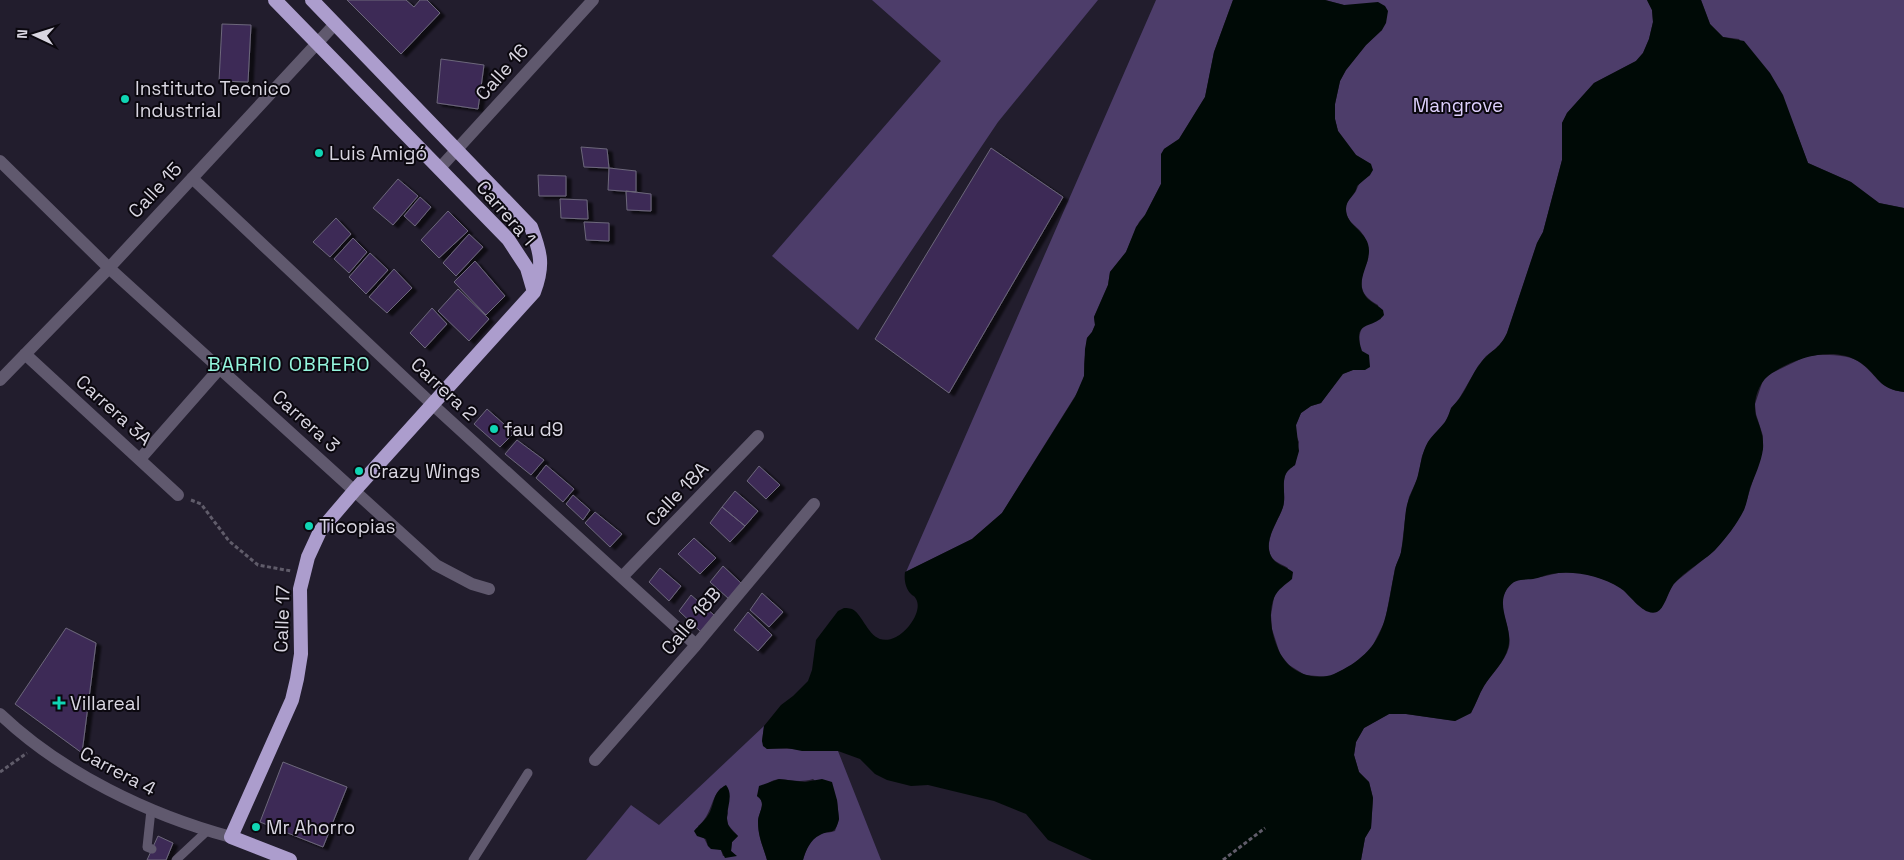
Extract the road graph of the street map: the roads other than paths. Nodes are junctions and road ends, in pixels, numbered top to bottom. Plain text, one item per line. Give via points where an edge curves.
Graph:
1 (275, 0) edge
2 (312, 0) edge
3 (593, 0) edge
4 (335, 24) junction
5 (317, 43) junction
6 (456, 151) junction
7 (0, 161) edge
8 (439, 169) junction
9 (192, 178) junction
10 (109, 268) junction
11 (534, 292) junction
12 (25, 354) junction
13 (220, 368) junction
14 (0, 380) edge
15 (433, 405) junction
16 (758, 436) dead end
17 (140, 459) junction
18 (355, 490) junction
19 (178, 495) road end
20 (814, 504) dead end
21 (622, 577) junction
22 (489, 589) dead end
23 (696, 645) junction
24 (0, 714) edge
25 (595, 760) dead end
26 (528, 773) dead end
27 (151, 810) junction
28 (207, 831) junction
29 (231, 837) junction
30 (152, 849) dead end
31 (173, 859) edge
32 (290, 860) edge
33 (473, 860) edge

1 - 5 highway, Carrera 1
2 - 4 highway, Carrera 1
3 - 6 street, Calle 16
4 - 5 street, Calle 15
4 - 6 highway, Carrera 1
5 - 8 highway, Carrera 1
5 - 9 street, Calle 15
6 - 8 street, Calle 16
6 - 11 highway, Carrera 1 via 531,227 540,250 541,268
7 - 10 street, Carrera 3
8 - 11 highway, Carrera 1 via 508,239 528,268
9 - 10 street, Calle 15
9 - 15 street, Carrera 2
10 - 12 street, Calle 15
10 - 13 street, Carrera 3
11 - 15 highway, Calle 17
12 - 14 street, Calle 15
12 - 17 street, Carrera 3A
13 - 17 street
13 - 18 street, Carrera 3
15 - 18 highway, Calle 17
15 - 21 street, Carrera 2
16 - 21 street, Calle 18A
17 - 19 street, Carrera 3A
18 - 22 street, Carrera 3 via 436,565
18 - 29 highway, Calle 17 via 320,531 308,557 300,589 298,679 292,700
20 - 23 street, Calle 18B
21 - 23 street, Carrera 2
23 - 25 street, Calle 18B
24 - 27 street, Carrera 4 via 38,746 79,773
26 - 33 lane
27 - 28 street, Carrera 4
27 - 30 lane via 147,847
28 - 29 street, Carrera 4
28 - 31 lane
29 - 32 highway

